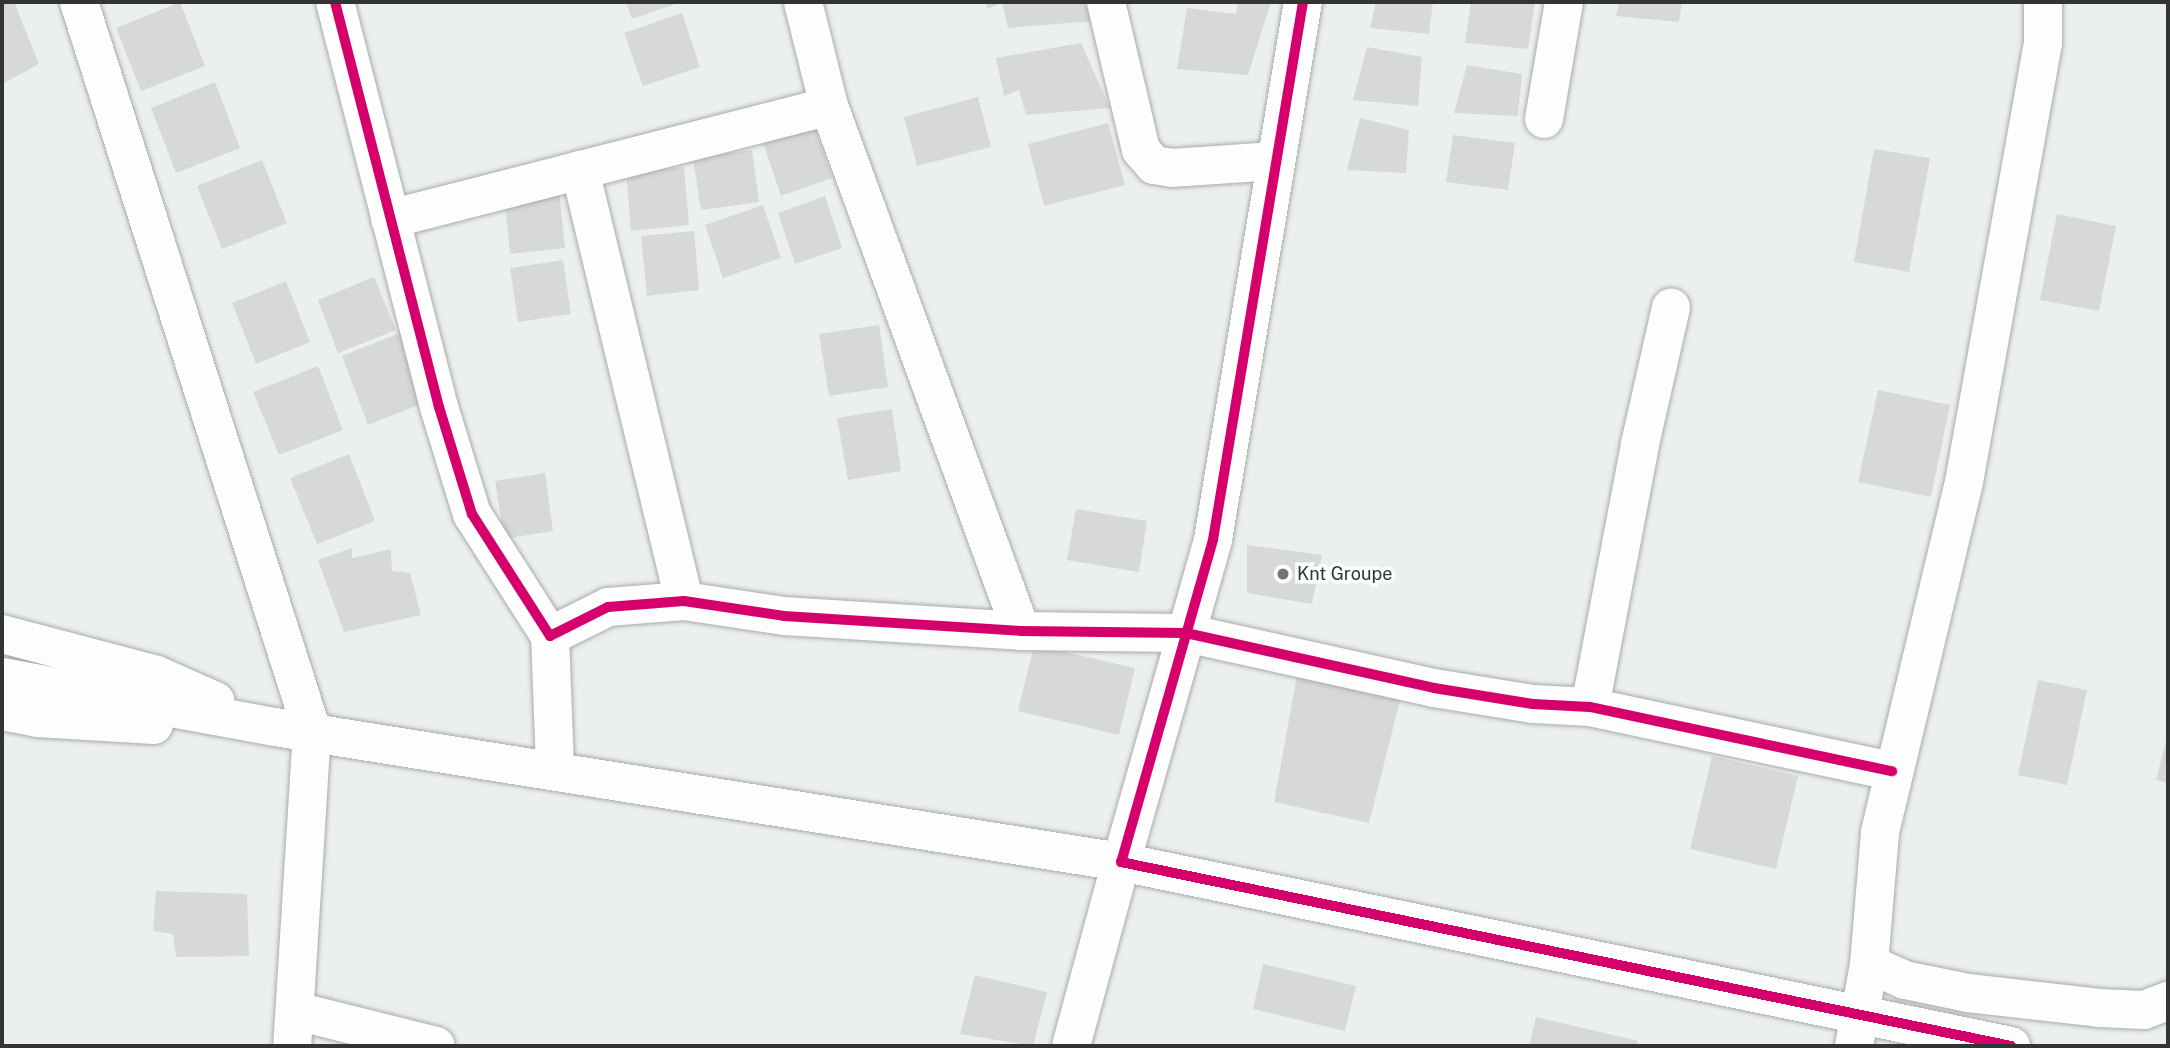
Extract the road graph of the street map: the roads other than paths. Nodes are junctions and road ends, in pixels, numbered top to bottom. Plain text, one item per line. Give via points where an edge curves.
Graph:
1 (79, 2) edge
2 (335, 2) edge
3 (803, 2) edge
4 (1106, 2) edge
5 (1303, 2) edge
6 (1564, 2) edge
7 (2043, 2) edge
8 (830, 106) junction
9 (1544, 118) dead end
10 (1274, 161) junction
11 (580, 170) junction
12 (390, 219) junction
13 (1671, 307) dead end
14 (684, 601) junction
15 (1021, 631) junction
16 (1186, 633) junction
17 (2, 634) edge
18 (550, 636) junction
19 (2, 677) edge
20 (1590, 707) junction
21 (2, 711) edge
22 (293, 729) junction
23 (555, 768) junction
24 (1892, 771) junction
25 (1121, 862) junction
26 (1869, 964) junction
27 (2168, 1002) edge
28 (294, 1029) edge
29 (1858, 1030) edge
30 (436, 1046) edge
31 (1071, 1046) edge
32 (2011, 1046) edge

1 - 22 street
2 - 12 street
3 - 8 street
4 - 10 street via 1141,150 1154,164 1172,168
5 - 10 street
6 - 9 street
7 - 24 street via 2043,43 1964,482 1911,710
8 - 11 street
8 - 15 street
10 - 16 street via 1213,540
11 - 12 street
11 - 14 street
12 - 18 street via 472,514
13 - 20 street
14 - 15 street via 785,616
14 - 18 street via 608,607
15 - 16 street
16 - 20 street via 1434,688 1533,704
16 - 25 street
17 - 22 street via 157,675
18 - 23 street
19 - 22 street
20 - 24 street
21 - 22 street via 115,724
22 - 23 street
22 - 28 street
23 - 25 street
24 - 26 street via 1880,832
25 - 29 street
25 - 31 street
26 - 27 street via 1905,980 1968,993 2099,1008 2144,1010
26 - 29 street
28 - 30 street
29 - 32 street

